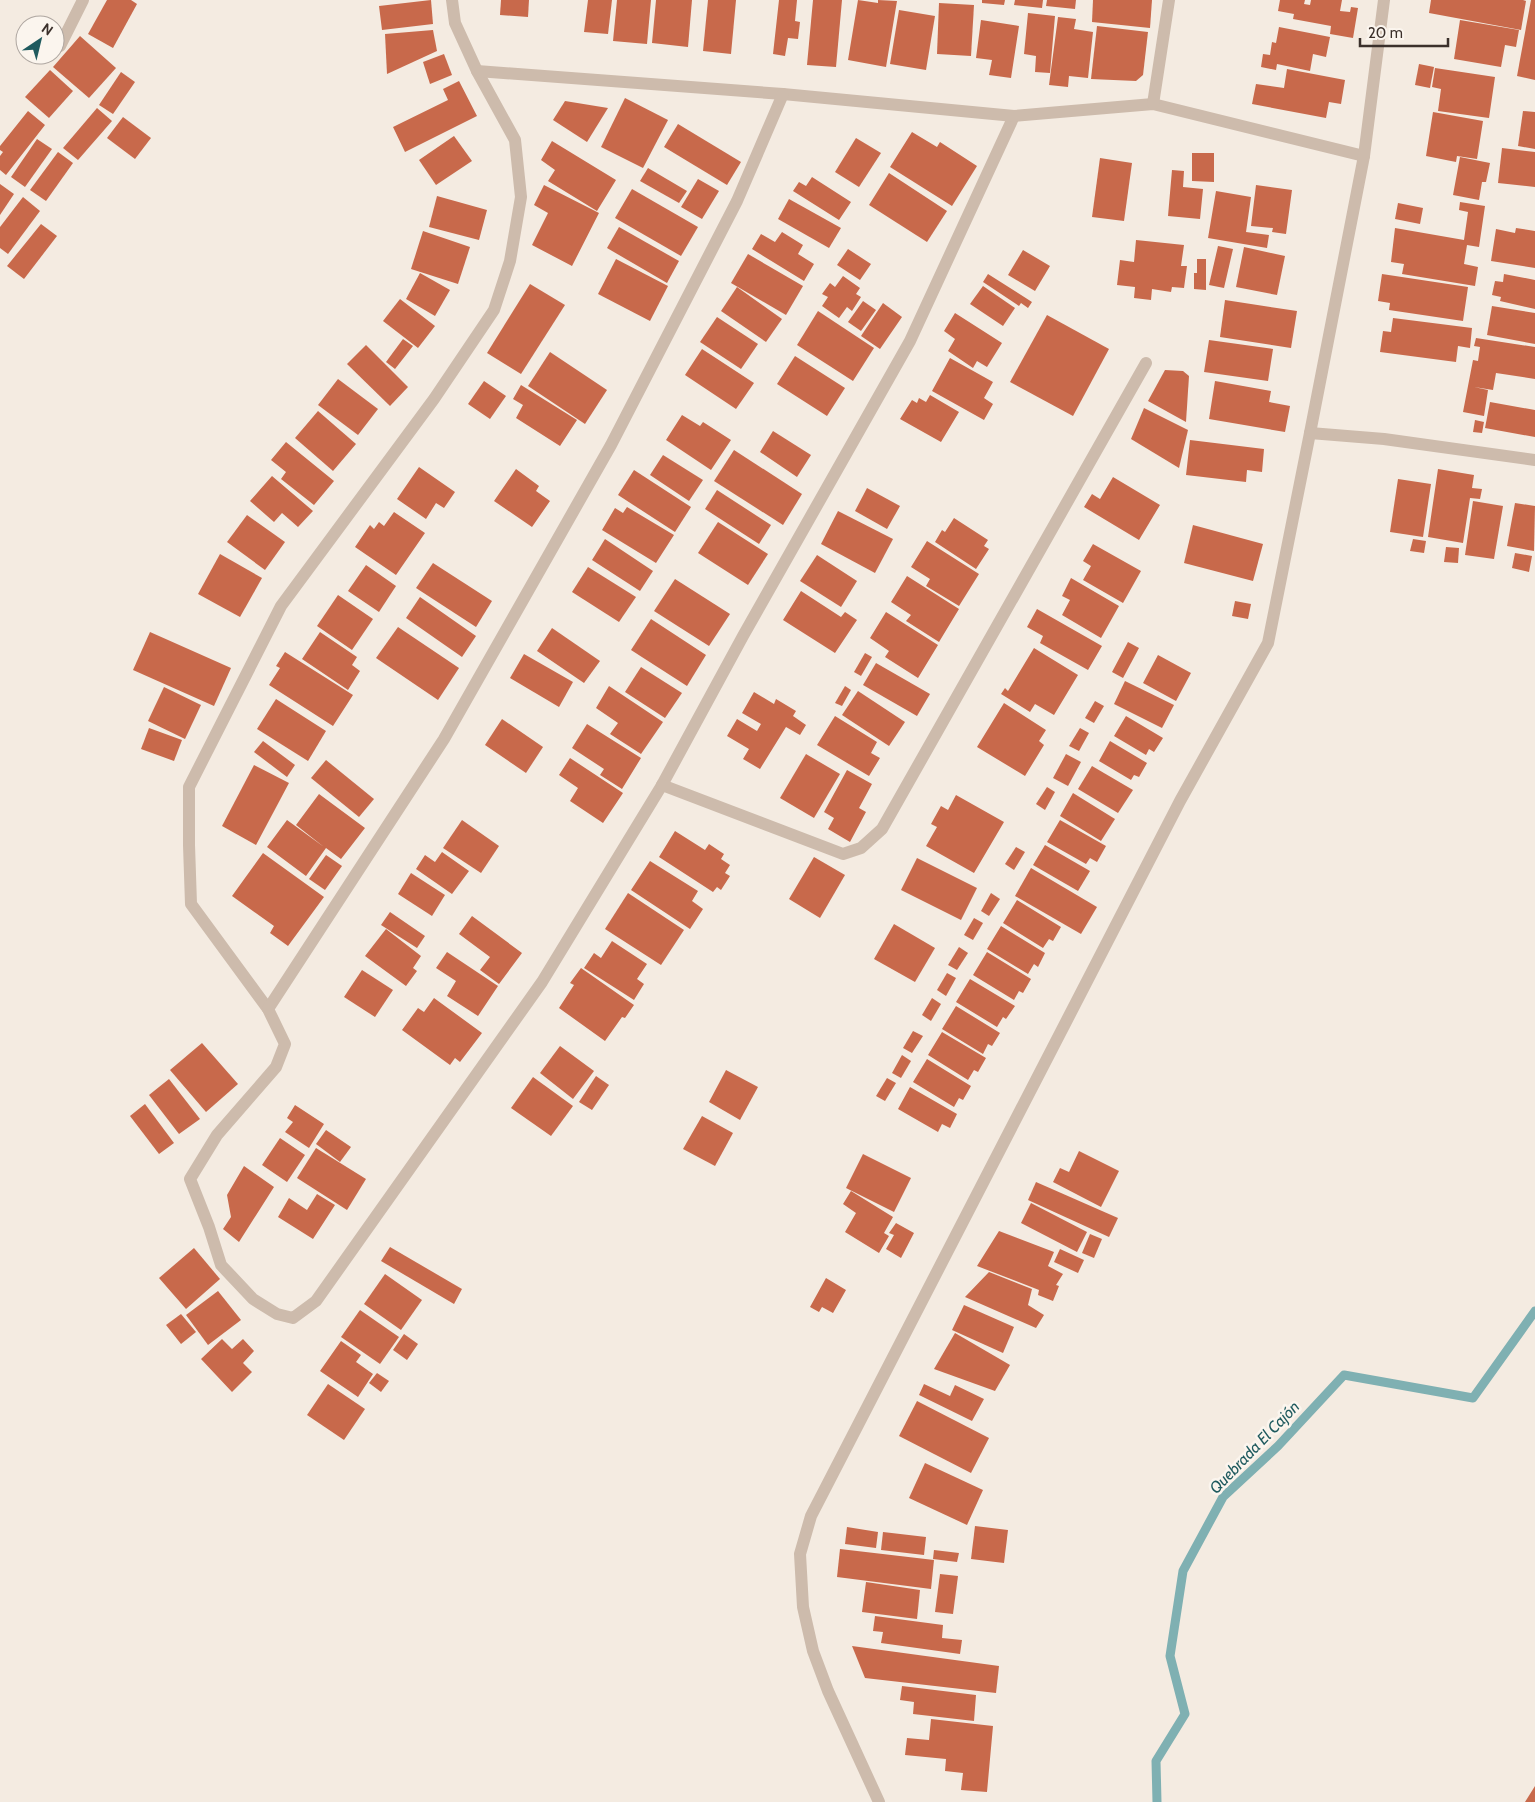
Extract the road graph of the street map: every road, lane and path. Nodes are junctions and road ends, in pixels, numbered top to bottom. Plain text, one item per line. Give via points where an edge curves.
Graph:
1 (84, 0) edge
2 (452, 0) edge
3 (1168, 0) edge
4 (1384, 0) edge
5 (65, 36) edge
6 (477, 71) junction
7 (783, 94) junction
8 (1153, 104) junction
9 (1014, 116) junction
10 (1364, 156) junction
11 (1146, 362) dead end
12 (1310, 433) junction
13 (1535, 460) edge
14 (662, 785) junction
15 (268, 1009) junction
16 (879, 1802) edge

1 - 5 street
2 - 6 street via 455,22
3 - 8 street
4 - 10 street
6 - 7 street
6 - 15 street via 515,140 522,198 510,262 494,310 434,399 281,606 189,787 191,904
7 - 9 street
7 - 15 street via 737,201 606,454 444,739
8 - 9 street
8 - 10 street
9 - 14 street via 910,341 742,636
10 - 12 street
11 - 14 street via 882,829 861,848 843,854
12 - 13 street via 1384,439
12 - 16 street via 1268,644 1180,801 811,1516 800,1554 802,1607 813,1651 828,1690
14 - 15 street via 542,982 316,1301 293,1318 277,1314 253,1299 221,1265 190,1179 217,1135 276,1067 285,1044

